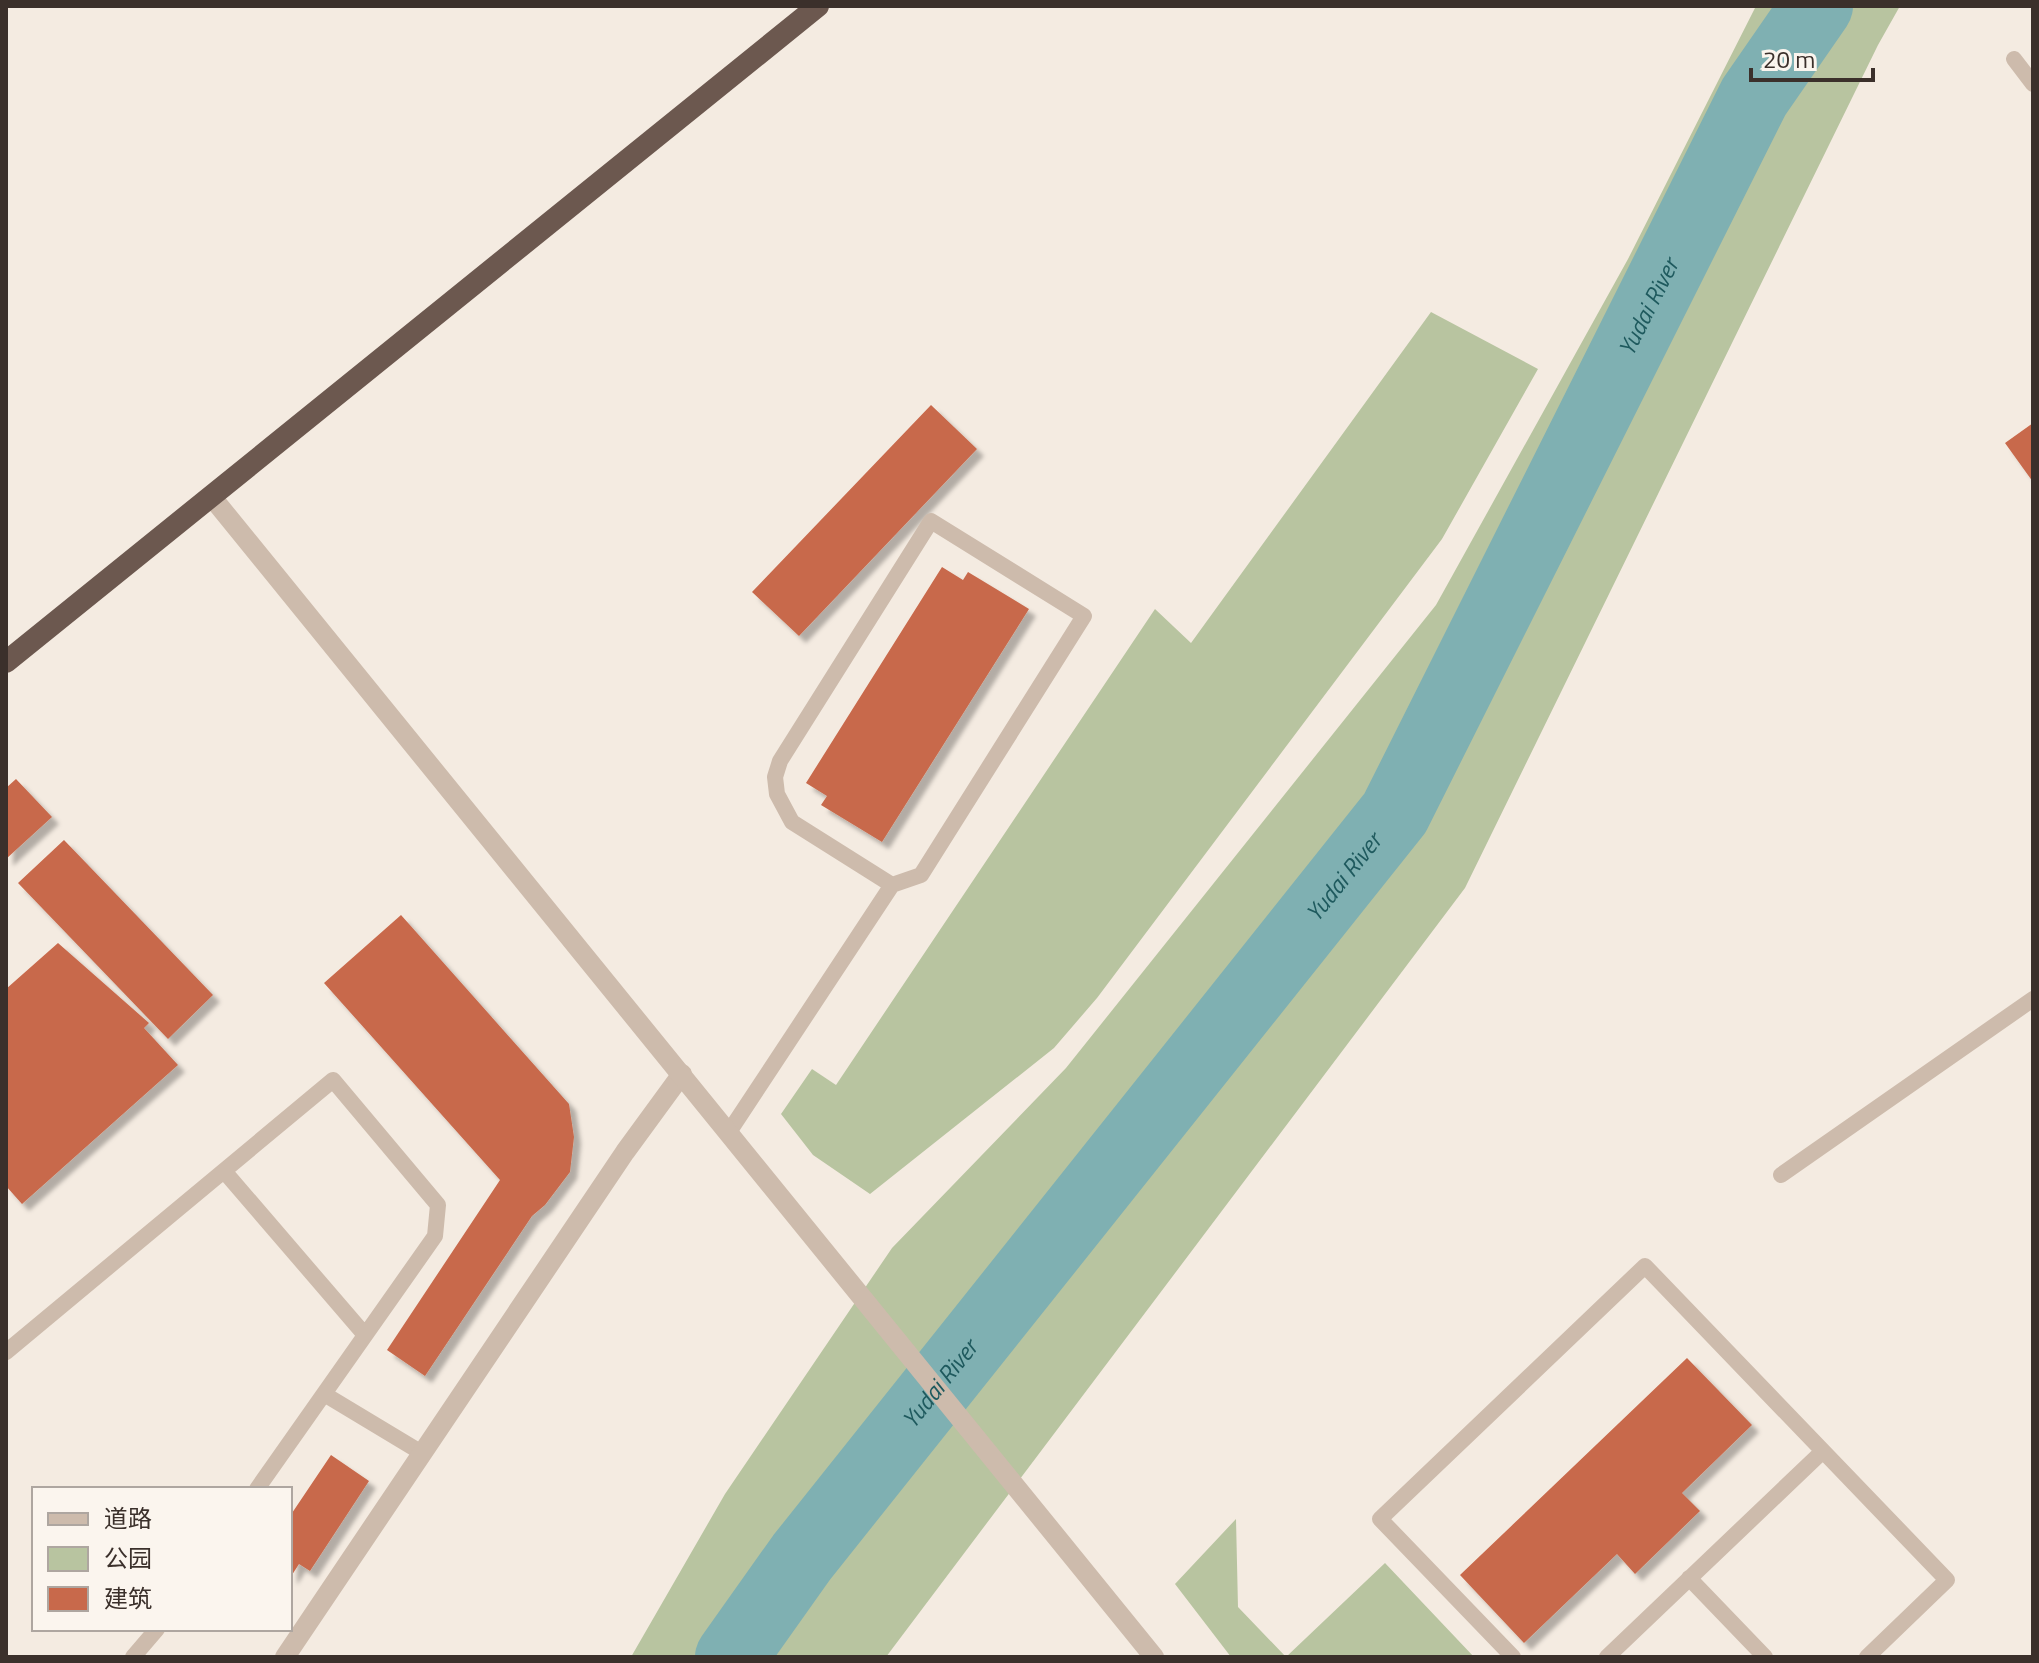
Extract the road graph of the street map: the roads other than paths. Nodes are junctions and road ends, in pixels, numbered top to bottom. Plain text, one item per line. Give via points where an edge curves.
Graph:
1 (818, 6) edge
2 (2014, 59) dead end
3 (2033, 84) edge
4 (211, 496) junction
5 (6, 662) edge
6 (892, 885) junction
7 (2033, 999) edge
8 (682, 1074) junction
9 (729, 1132) junction
10 (224, 1171) junction
11 (1781, 1175) dead end
12 (365, 1335) junction
13 (6, 1352) edge
14 (324, 1394) junction
15 (1823, 1451) junction
16 (422, 1453) junction
17 (258, 1487) edge
18 (1689, 1578) junction
19 (155, 1631) edge
20 (133, 1657) edge
21 (285, 1657) edge
22 (1154, 1657) edge
23 (1513, 1657) edge
24 (1607, 1657) edge
25 (1765, 1657) edge
26 (1867, 1657) edge

1 - 4 highway
2 - 3 lane
4 - 5 highway
4 - 8 street
6 - 6 lane via 792,822 777,794 775,777 780,761 931,521 1084,616 921,875
6 - 9 lane
7 - 11 lane
8 - 9 street
8 - 16 street
9 - 22 street
10 - 12 lane
10 - 12 lane via 333,1080 438,1205 435,1236
10 - 13 lane
12 - 14 lane
14 - 16 lane
14 - 17 lane
15 - 18 lane
15 - 23 lane via 1645,1266 1380,1519
15 - 26 lane via 1947,1580
16 - 21 street
18 - 24 lane
18 - 25 lane
19 - 20 lane

